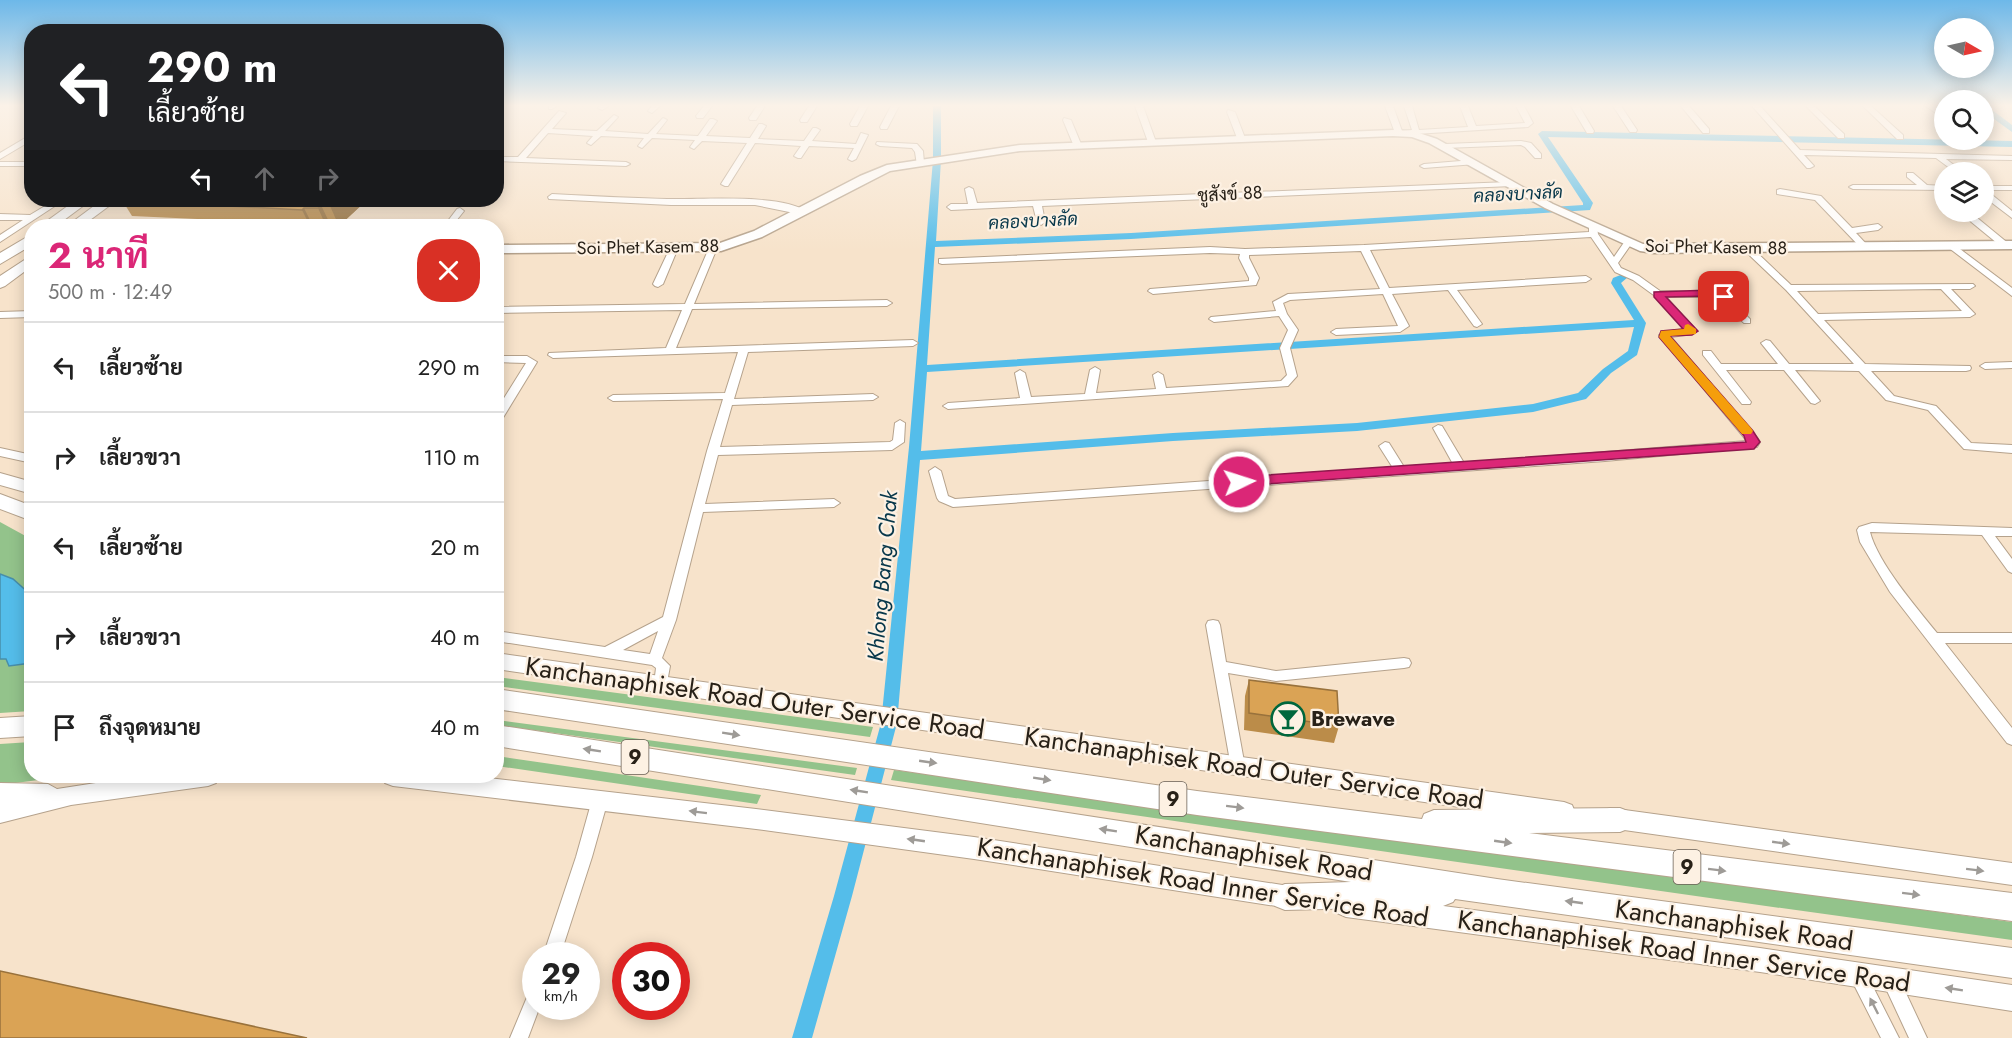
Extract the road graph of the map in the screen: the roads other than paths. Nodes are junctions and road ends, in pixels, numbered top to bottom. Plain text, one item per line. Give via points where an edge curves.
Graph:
1 (525, 154) edge
2 (744, 154) edge
3 (854, 154) edge
4 (921, 154) edge
5 (973, 154) edge
6 (1460, 154) edge
7 (1799, 154) edge
8 (1883, 154) edge
9 (1938, 156) junction
10 (2012, 158) edge
11 (504, 159) edge
12 (852, 159) dead end
13 (520, 160) junction
14 (924, 162) junction
15 (1473, 162) junction
16 (1946, 162) edge
17 (0, 164) edge
18 (24, 164) edge
19 (626, 164) dead end
20 (1425, 166) dead end
21 (1810, 166) dead end
22 (1910, 175) dead end
23 (725, 184) dead end
24 (1509, 184) junction
25 (1853, 187) dead end
26 (1924, 187) junction
27 (1934, 188) edge
28 (2012, 188) edge
29 (969, 189) dead end
30 (1994, 189) edge
31 (1780, 192) dead end
32 (552, 197) dead end
33 (1994, 199) edge
34 (1037, 203) junction
35 (973, 206) junction
36 (53, 207) edge
37 (71, 207) edge
38 (74, 207) edge
39 (100, 207) edge
40 (951, 207) dead end
41 (460, 212) dead end
42 (804, 212) junction
43 (2012, 215) edge
44 (0, 217) edge
45 (40, 219) edge
46 (46, 219) edge
47 (57, 219) edge
48 (84, 219) edge
49 (454, 219) edge
50 (1041, 222) dead end
51 (1978, 222) edge
52 (24, 223) edge
53 (1878, 227) dead end
54 (24, 229) edge
55 (1594, 230) junction
56 (1850, 231) junction
57 (24, 232) edge
58 (0, 239) edge
59 (1628, 243) junction
60 (24, 244) edge
61 (2009, 245) edge
62 (1952, 246) junction
63 (1865, 247) junction
64 (674, 248) junction
65 (713, 248) junction
66 (1364, 248) junction
67 (504, 249) edge
68 (1748, 249) junction
69 (0, 250) edge
70 (1245, 252) junction
71 (0, 260) edge
72 (942, 261) dead end
73 (1614, 263) junction
74 (24, 265) edge
75 (1586, 279) dead end
76 (2, 280) edge
77 (658, 284) dead end
78 (1970, 286) dead end
79 (1450, 287) junction
80 (1944, 287) junction
81 (1789, 288) junction
82 (1153, 291) dead end
83 (1388, 291) junction
84 (2012, 293) edge
85 (1658, 294) junction
86 (887, 303) dead end
87 (688, 306) junction
88 (504, 310) edge
89 (1281, 313) junction
90 (24, 314) edge
91 (0, 315) edge
92 (1816, 317) junction
93 (1214, 319) dead end
94 (1747, 321) dead end
95 (1477, 324) dead end
96 (1336, 332) dead end
97 (912, 343) dead end
98 (1766, 343) dead end
99 (744, 348) junction
100 (670, 350) junction
101 (1707, 353) dead end
102 (553, 355) dead end
103 (504, 359) edge
104 (2012, 365) edge
105 (1985, 366) dead end
106 (1788, 367) junction
107 (1863, 367) junction
108 (1719, 368) junction
109 (1966, 368) dead end
110 (1095, 370) dead end
111 (1020, 373) dead end
112 (1158, 375) dead end
113 (1162, 392) junction
114 (873, 397) dead end
115 (1090, 397) junction
116 (613, 398) dead end
117 (730, 399) junction
118 (1026, 401) junction
119 (1815, 401) dead end
120 (1746, 402) dead end
121 (948, 406) dead end
122 (504, 408) edge
123 (900, 423) dead end
124 (1438, 428) dead end
125 (1385, 446) dead end
126 (2012, 448) edge
127 (0, 452) edge
128 (714, 452) junction
129 (24, 457) edge
130 (1461, 467) junction
131 (935, 471) dead end
132 (1400, 471) junction
133 (0, 478) edge
134 (24, 486) edge
135 (0, 501) edge
136 (834, 503) dead end
137 (698, 508) junction
138 (24, 511) edge
139 (1984, 531) junction
140 (2012, 532) edge
141 (2012, 568) edge
142 (669, 620) junction
143 (1213, 625) dead end
144 (504, 637) edge
145 (1933, 638) junction
146 (2012, 638) edge
147 (607, 652) junction
148 (655, 660) junction
149 (504, 663) edge
150 (1404, 663) dead end
151 (1221, 666) junction
152 (661, 684) junction
153 (504, 700) edge
154 (24, 726) edge
155 (0, 728) edge
156 (504, 736) edge
157 (2012, 739) edge
158 (1238, 767) junction
159 (158, 783) edge
160 (453, 783) edge
161 (0, 793) edge
162 (71, 795) junction
163 (600, 800) junction
164 (0, 813) edge
165 (1620, 820) junction
166 (1362, 823) junction
167 (2012, 874) edge
168 (1497, 892) junction
169 (1285, 897) junction
170 (2012, 907) edge
171 (556, 942) edge
172 (2005, 963) edge
173 (1858, 974) junction
174 (1890, 979) junction
175 (2012, 998) edge
176 (526, 1020) edge
177 (519, 1038) edge
178 (1890, 1038) edge
179 (1918, 1038) edge

1 - 13 street
2 - 23 street
3 - 12 street
4 - 14 street
5 - 14 street, Soi Phet Kasem 88
6 - 15 street, Soi Phet Kasem 88
7 - 21 street
8 - 9 street
9 - 10 street
9 - 16 street
11 - 13 street
13 - 19 street
14 - 42 street, Soi Phet Kasem 88 via 877,172
15 - 20 street
15 - 24 street, Soi Phet Kasem 88
17 - 18 street
22 - 26 street
24 - 34 street, ชูสังข์ 88
24 - 55 street, Soi Phet Kasem 88
25 - 26 street
26 - 27 street
28 - 30 street
29 - 35 street
31 - 56 street via 1818,198
32 - 42 street via 746,201
33 - 43 street
34 - 35 street, ชูสังข์ 88
34 - 50 street
35 - 40 street, ชูสังข์ 88
36 - 45 street
37 - 46 main road
38 - 47 main road
39 - 48 main road
41 - 49 street
42 - 65 street, Soi Phet Kasem 88 via 734,244
44 - 52 street
51 - 61 street
53 - 56 street
54 - 58 street
55 - 59 street, Soi Phet Kasem 88
55 - 66 street
55 - 73 street
56 - 63 street
57 - 69 main road
59 - 68 street, Soi Phet Kasem 88 via 1654,249
59 - 73 street
60 - 71 main road
61 - 62 street, Soi Phet Kasem 88
62 - 63 street, Soi Phet Kasem 88
62 - 84 street
63 - 68 street, Soi Phet Kasem 88
64 - 65 street, Soi Phet Kasem 88
64 - 67 street, Soi Phet Kasem 88
64 - 77 street
65 - 87 street
66 - 70 street
66 - 83 street
68 - 81 street
70 - 72 street via 1218,249
70 - 82 street via 1253,283
73 - 85 street via 1618,270
74 - 76 main road
75 - 79 street
78 - 80 street
79 - 83 street
79 - 95 street
80 - 81 street
80 - 92 street via 1970,314
81 - 92 street
83 - 89 street via 1288,297 1278,302
83 - 96 street via 1403,328
85 - 94 street via 1718,294
85 - 130 street via 1692,331 1665,333 1665,337 1738,419 1753,444
86 - 87 street
87 - 88 street
87 - 100 street
89 - 93 street
89 - 113 street via 1293,330 1286,346 1292,376 1284,384
90 - 91 street
92 - 107 street
97 - 99 street
98 - 106 street
99 - 100 street
99 - 117 street
100 - 102 street
101 - 108 street
103 - 122 street via 532,362
104 - 105 street
106 - 107 street
106 - 108 street
106 - 119 street
107 - 109 street
107 - 126 street via 1896,402 1932,408 1968,446
108 - 120 street
110 - 115 street
111 - 118 street
112 - 113 street
113 - 115 street
114 - 117 street
115 - 118 street
116 - 117 street
117 - 128 street
118 - 121 street
123 - 128 street via 898,442 892,446
124 - 130 street
125 - 132 street
127 - 129 street
128 - 137 street
130 - 132 street
131 - 132 street via 943,498 953,503
133 - 134 main road
135 - 138 highway
136 - 137 street
137 - 142 street
139 - 140 street
139 - 141 street
139 - 145 street via 1872,527 1863,530 1866,542 1895,589
142 - 147 street
142 - 148 street
143 - 151 street
144 - 147 street
145 - 146 street
145 - 157 street
147 - 148 street
148 - 152 street via 663,666
149 - 152 main road, Kanchanaphisek Road Outer Service Road
150 - 151 street via 1276,676
151 - 158 street
152 - 158 main road, Kanchanaphisek Road Outer Service Road
153 -> 166 highway, Kanchanaphisek Road / 9 via 1197,803
154 - 155 highway
168 -> 156 highway, Kanchanaphisek Road / 9
158 - 165 main road, Kanchanaphisek Road Outer Service Road
159 - 162 main road
160 - 163 main road, Kanchanaphisek Road Inner Service Road
161 - 162 main road
162 - 164 main road
169 -> 163 main road, Kanchanaphisek Road Inner Service Road via 974,848
163 - 171 street
165 - 166 highway
165 -> 167 main road, Kanchanaphisek Road Outer Service Road
166 -> 170 highway, Kanchanaphisek Road / 9
168 - 169 highway
172 -> 168 highway, Kanchanaphisek Road / 9
169 - 173 main road, Kanchanaphisek Road Inner Service Road
173 - 174 main road, Kanchanaphisek Road Inner Service Road
178 -> 173 street
175 -> 174 main road, Kanchanaphisek Road Inner Service Road
174 - 179 street
176 - 177 street

